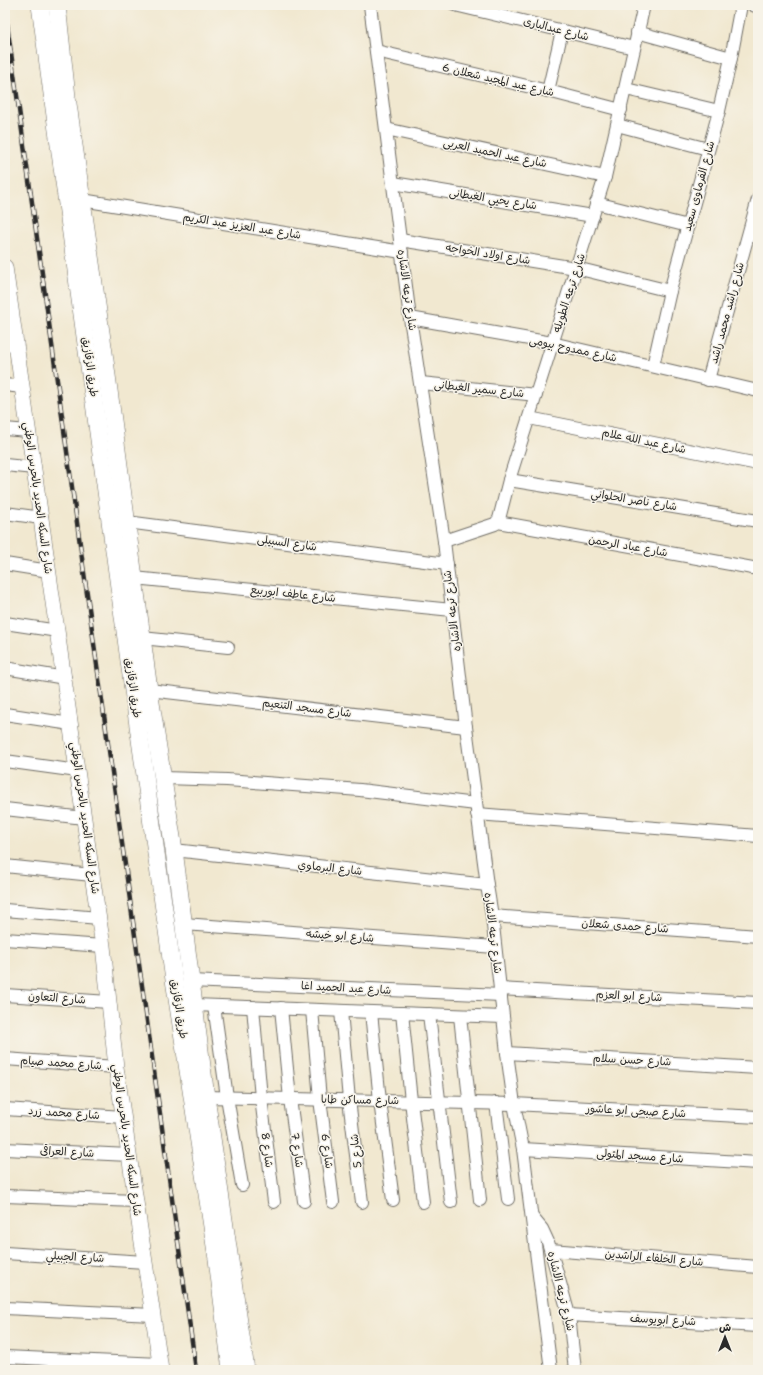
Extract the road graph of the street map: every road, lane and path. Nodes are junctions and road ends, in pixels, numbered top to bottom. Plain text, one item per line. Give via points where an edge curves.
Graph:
1 (40, 5) edge
2 (57, 5) edge
3 (370, 5) edge
4 (455, 5) edge
5 (644, 5) edge
6 (741, 5) edge
7 (753, 5) edge
8 (758, 7) edge
9 (562, 31) junction
10 (637, 32) junction
11 (634, 48) junction
12 (376, 51) junction
13 (732, 58) junction
14 (626, 89) junction
15 (548, 91) junction
16 (621, 110) junction
17 (719, 111) junction
18 (617, 125) junction
19 (386, 129) junction
20 (708, 149) junction
21 (605, 177) junction
22 (393, 183) junction
23 (758, 199) edge
24 (82, 200) junction
25 (596, 203) junction
26 (593, 216) junction
27 (755, 222) edge
28 (688, 226) junction
29 (400, 240) junction
30 (402, 252) junction
31 (5, 267) edge
32 (576, 268) junction
33 (87, 289) junction
34 (670, 291) junction
35 (7, 298) edge
36 (410, 318) junction
37 (552, 344) junction
38 (10, 345) edge
39 (653, 366) junction
40 (708, 380) junction
41 (421, 383) junction
42 (5, 385) edge
43 (22, 387) junction
44 (758, 391) edge
45 (536, 396) junction
46 (529, 418) junction
47 (5, 429) edge
48 (28, 431) junction
49 (758, 464) edge
50 (5, 465) edge
51 (34, 468) junction
52 (509, 480) junction
53 (5, 513) edge
54 (42, 518) junction
55 (758, 521) edge
56 (127, 522) junction
57 (498, 522) junction
58 (444, 542) junction
59 (5, 564) edge
60 (447, 564) junction
61 (758, 569) edge
62 (49, 571) junction
63 (134, 578) junction
64 (452, 610) junction
65 (5, 623) edge
66 (58, 631) junction
67 (142, 638) junction
68 (228, 647) dead end
69 (5, 668) edge
70 (65, 678) junction
71 (149, 690) junction
72 (5, 714) edge
73 (71, 724) junction
74 (466, 727) junction
75 (5, 761) edge
76 (78, 771) junction
77 (164, 778) junction
78 (5, 809) edge
79 (477, 809) junction
80 (84, 818) junction
81 (758, 836) edge
82 (174, 850) junction
83 (5, 866) edge
84 (92, 875) junction
85 (487, 885) junction
86 (5, 910) edge
87 (492, 916) junction
88 (99, 918) junction
89 (184, 924) junction
90 (758, 936) edge
91 (5, 939) edge
92 (103, 946) junction
93 (495, 947) junction
94 (185, 975) junction
95 (501, 992) junction
96 (5, 995) edge
97 (109, 1002) junction
98 (758, 1003) edge
99 (194, 1005) junction
100 (214, 1006) junction
101 (252, 1007) junction
102 (281, 1008) junction
103 (312, 1010) junction
104 (341, 1011) junction
105 (371, 1012) junction
106 (402, 1013) junction
107 (429, 1014) junction
108 (460, 1016) junction
109 (503, 1017) junction
110 (507, 1053) junction
111 (5, 1058) edge
112 (116, 1067) junction
113 (758, 1068) edge
114 (206, 1097) junction
115 (227, 1097) junction
116 (261, 1098) junction
117 (290, 1099) junction
118 (320, 1100) junction
119 (349, 1100) junction
120 (380, 1101) junction
121 (411, 1101) junction
122 (440, 1102) junction
123 (469, 1103) junction
124 (496, 1103) junction
125 (514, 1104) junction
126 (5, 1109) edge
127 (124, 1117) junction
128 (758, 1118) edge
129 (5, 1149) edge
130 (523, 1149) junction
131 (129, 1155) junction
132 (758, 1163) edge
133 (242, 1185) dead end
134 (5, 1196) edge
135 (508, 1199) dead end
136 (393, 1200) dead end
137 (480, 1200) dead end
138 (136, 1201) junction
139 (304, 1201) dead end
140 (274, 1202) dead end
141 (333, 1202) dead end
142 (362, 1202) dead end
143 (423, 1202) dead end
144 (451, 1202) dead end
145 (532, 1218) junction
146 (551, 1250) junction
147 (5, 1253) edge
148 (145, 1262) junction
149 (758, 1267) edge
150 (5, 1308) edge
151 (153, 1315) junction
152 (569, 1315) junction
153 (758, 1326) edge
154 (5, 1357) edge
155 (160, 1367) edge
156 (231, 1370) edge
157 (246, 1370) edge
158 (551, 1370) edge
159 (575, 1370) edge

1 - 33 main road, طريق الزقازيق
2 - 24 main road, طريق الزقازيق
3 - 12 street, شارع ترعه الاشاره
4 - 9 street, شارع عبدالبارى
5 - 10 street, شارع ترعه الطويله
6 - 13 street, شارع الفرماوى سعيد
7 - 8 street
9 - 11 street, شارع عبدالبارى
9 - 15 street
10 - 11 street, شارع ترعه الطويله
10 - 13 street
11 - 14 street, شارع ترعه الطويله
12 - 15 street, شارع عبد المجيد شعلان 6
12 - 19 street, شارع ترعه الاشاره
13 - 17 street, شارع الفرماوى سعيد
14 - 16 street, شارع ترعه الطويله
14 - 17 street
15 - 16 street, شارع عبد المجيد شعلان 6
16 - 18 street, شارع ترعه الطويله
17 - 20 street, شارع الفرماوى سعيد
18 - 20 street
18 - 21 street, شارع ترعه الطويله
19 - 21 street, شارع عبد الحميد العربى
19 - 22 street, شارع ترعه الاشاره
20 - 28 street, شارع الفرماوى سعيد
21 - 25 street, شارع ترعه الطويله
22 - 26 street, شارع يحيي الغيطانى
22 - 29 street, شارع ترعه الاشاره
23 - 27 street, شارع راشد محمد راشد
24 - 30 street, شارع عبد العزيز عبد الكريم
24 - 33 main road, طريق الزقازيق
25 - 26 street, شارع ترعه الطويله
25 - 28 street
26 - 32 street, شارع ترعه الطويله
27 - 40 street, شارع راشد محمد راشد
28 - 34 street, شارع الفرماوى سعيد
29 - 30 street, شارع ترعه الاشاره
29 - 32 street, شارع اولاد الخواجه
30 - 36 street, شارع ترعه الاشاره
31 - 35 street, شارع السكه الحديد بالحرس الوطني
32 - 34 street, شارع اولاد الخواجه
32 - 37 street, شارع ترعه الطويله
33 - 56 main road, طريق الزقازيق
33 - 94 main road, طريق الزقازيق via 131,674
34 - 39 street, شارع الفرماوى سعيد
35 - 38 street, شارع السكه الحديد بالحرس الوطني
36 - 37 street, شارع ممدوح بيومى
36 - 41 street, شارع ترعه الاشاره
37 - 39 street, شارع ممدوح بيومى
37 - 45 street, شارع ترعه الطويله
38 - 43 street, شارع السكه الحديد بالحرس الوطني
39 - 40 street, شارع ممدوح بيومى
40 - 44 street, شارع ممدوح بيومى
41 - 45 street, شارع سمير الغيطانى
41 - 58 street, شارع ترعه الاشاره
42 - 43 street
43 - 48 street, شارع السكه الحديد بالحرس الوطني
45 - 46 street, شارع ترعه الطويله
46 - 49 street, شارع عبد الله علام
46 - 52 street, شارع ترعه الطويله
47 - 48 street
48 - 51 street, شارع السكه الحديد بالحرس الوطني
50 - 51 street
51 - 54 street, شارع السكه الحديد بالحرس الوطني
52 - 55 street, شارع ناصر الحلواني
52 - 57 street, شارع ترعه الطويله
53 - 54 street
54 - 62 street, شارع السكه الحديد بالحرس الوطني
56 - 60 street, شارع السبيلى
56 - 63 main road, طريق الزقازيق
57 - 58 street
57 - 61 street, شارع عباد الرحمن
58 - 60 street, شارع ترعه الاشاره
59 - 62 street
60 - 64 street, شارع ترعه الاشاره
62 - 66 street, شارع السكه الحديد بالحرس الوطني
63 - 64 street, شارع عاطف ابوربيع
63 - 67 main road, طريق الزقازيق
64 - 74 street, شارع ترعه الاشاره
65 - 66 street
66 - 70 street, شارع السكه الحديد بالحرس الوطني
67 - 68 street
67 - 71 main road, طريق الزقازيق
69 - 70 street
70 - 73 street, شارع السكه الحديد بالحرس الوطني
71 - 74 street, شارع مسجد التنعيم
71 - 77 main road, طريق الزقازيق
72 - 73 street
73 - 76 street, شارع السكه الحديد بالحرس الوطني
74 - 79 street, شارع ترعه الاشاره
75 - 76 street
76 - 80 street, شارع السكه الحديد بالحرس الوطني
77 - 79 street via 227,780 352,790
77 - 82 main road, طريق الزقازيق
78 - 80 street
79 - 81 street
79 - 85 street, شارع ترعه الاشاره
80 - 84 street, شارع السكه الحديد بالحرس الوطني
82 - 85 street, شارع البرماوي
82 - 89 main road, طريق الزقازيق
83 - 84 street
84 - 88 street, شارع السكه الحديد بالحرس الوطني
85 - 87 street, شارع ترعه الاشاره
86 - 88 street
87 - 90 street, شارع حمدى شعلان
87 - 93 street, شارع ترعه الاشاره
88 - 92 street, شارع السكه الحديد بالحرس الوطني
89 - 93 street, شارع ابو خيشه
89 - 94 main road, طريق الزقازيق
91 - 92 street
92 - 97 street, شارع السكه الحديد بالحرس الوطني
93 - 95 street, شارع ترعه الاشاره
94 - 95 street, شارع عبد الحميد اغا
94 - 99 main road, طريق الزقازيق
94 - 156 main road, طريق الزقازيق
95 - 98 street, شارع ابو العزم
95 - 109 street, شارع ترعه الاشاره
96 - 97 street, شارع التعاون
97 - 112 street, شارع السكه الحديد بالحرس الوطني
99 - 100 street
99 - 114 main road, طريق الزقازيق
100 - 101 street
100 - 115 street
101 - 102 street
101 - 116 street, شارع 8
102 - 103 street
102 - 117 street, شارع 7
103 - 104 street
103 - 118 street, شارع 6
104 - 105 street
104 - 119 street, شارع 5
105 - 106 street
105 - 120 street
106 - 107 street
106 - 121 street
107 - 108 street
107 - 122 street
108 - 109 street
108 - 123 street
109 - 110 street, شارع ترعه الاشاره
110 - 113 street, شارع حسن سلام
110 - 125 street, شارع ترعه الاشاره
111 - 112 street, شارع محمد صيام
112 - 127 street, شارع السكه الحديد بالحرس الوطني
114 - 115 street, شارع مساكن طابا
114 - 157 main road, طريق الزقازيق
115 - 116 street, شارع مساكن طابا
115 - 133 street
116 - 117 street, شارع مساكن طابا
116 - 140 street, شارع 8
117 - 118 street, شارع مساكن طابا
117 - 139 street, شارع 7
118 - 119 street, شارع مساكن طابا
118 - 141 street, شارع 6
119 - 120 street, شارع مساكن طابا
119 - 142 street, شارع 5
120 - 121 street, شارع مساكن طابا
120 - 136 street
121 - 122 street, شارع مساكن طابا
121 - 143 street
122 - 123 street, شارع مساكن طابا
122 - 144 street
123 - 124 street, شارع مساكن طابا
123 - 137 street
124 - 125 street, شارع مساكن طابا
124 - 135 street
125 - 128 street, شارع صبحى ابو عاشور
125 - 130 street, شارع ترعه الاشاره
126 - 127 street, شارع محمد زرد
127 - 131 street, شارع السكه الحديد بالحرس الوطني
129 - 131 street, شارع العراقى
130 - 132 street, شارع مسجد المتولى
130 - 145 street, شارع ترعه الاشاره
131 - 138 street, شارع السكه الحديد بالحرس الوطني
134 - 138 street
138 - 148 street, شارع السكه الحديد بالحرس الوطني
145 - 146 street, شارع ترعه الاشاره via 542,1229
145 - 158 street, شارع ترعه الاشاره
146 - 149 street, شارع الخلفاء الراشدين
146 - 152 street, شارع ترعه الاشاره
147 - 148 street, شارع الجبيلي
148 - 151 street, شارع السكه الحديد بالحرس الوطني
150 - 151 street
151 - 155 street, شارع السكه الحديد بالحرس الوطني
152 - 153 street, شارع ابويوسف
152 - 159 street, شارع ترعه الاشاره
154 - 155 street

